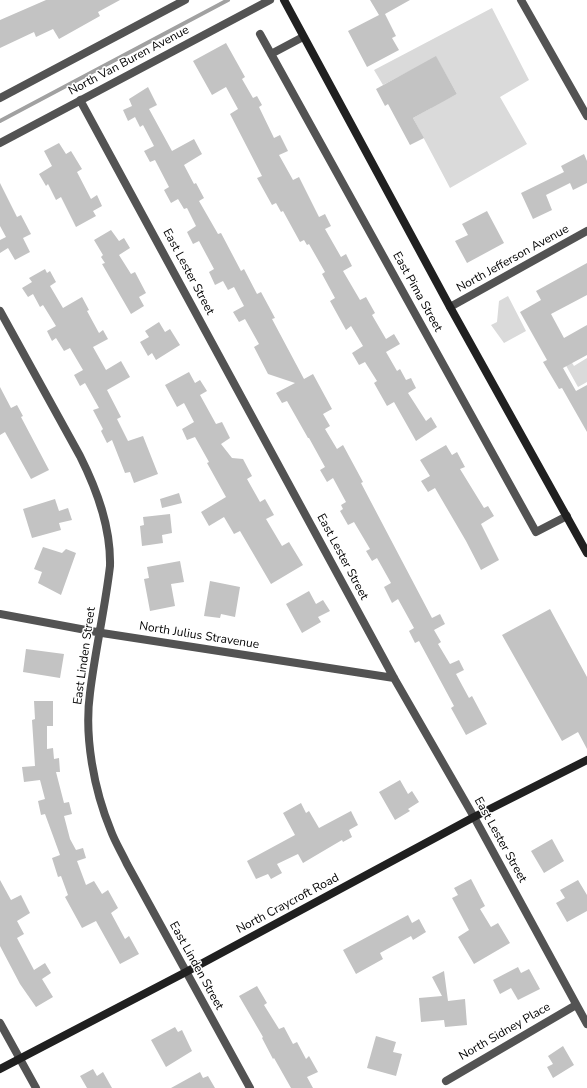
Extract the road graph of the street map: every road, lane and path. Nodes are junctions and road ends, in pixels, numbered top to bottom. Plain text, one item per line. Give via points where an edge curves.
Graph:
1 (185, 0) edge
2 (270, 0) edge
3 (284, 0) edge
4 (521, 0) edge
5 (260, 34) dead end
6 (303, 37) junction
7 (271, 54) junction
8 (0, 98) edge
9 (80, 100) junction
10 (587, 116) edge
11 (0, 143) edge
12 (587, 231) edge
13 (450, 307) junction
14 (0, 311) edge
15 (567, 516) junction
16 (587, 553) edge
17 (0, 614) edge
18 (100, 632) junction
19 (394, 678) junction
20 (587, 760) edge
21 (474, 817) junction
22 (186, 972) junction
23 (576, 1005) junction
24 (0, 1023) edge
25 (587, 1024) edge
26 (20, 1059) junction
27 (0, 1069) edge
28 (446, 1081) dead end
29 (36, 1088) edge
30 (250, 1088) edge

1 - 8 street
2 - 9 street, North Van Buren Avenue
3 - 6 main road, East Pima Street
4 - 10 street
5 - 7 street, East Pima Street
6 - 7 street
6 - 13 main road, East Pima Street
7 - 15 street, East Pima Street via 536,532
9 - 11 street, North Van Buren Avenue
9 - 19 street, East Lester Street
12 - 13 street, North Jefferson Avenue
13 - 15 main road, East Pima Street
14 - 18 street, East Linden Street via 92,479 102,510 110,551 110,566
15 - 16 main road, East Pima Street
17 - 18 street, North Julius Stravenue
18 - 19 street, North Julius Stravenue
18 - 22 street, East Linden Street via 89,694 89,718 94,771 102,806 124,857
19 - 21 street, East Lester Street
20 - 21 main road, North Craycroft Road
21 - 22 main road, North Craycroft Road
21 - 23 street, East Lester Street
22 - 26 main road, North Craycroft Road
22 - 30 street, East Linden Street
23 - 25 street, East Lester Street
23 - 28 street, North Sidney Place
24 - 26 street
26 - 27 main road, North Craycroft Road
26 - 29 street

